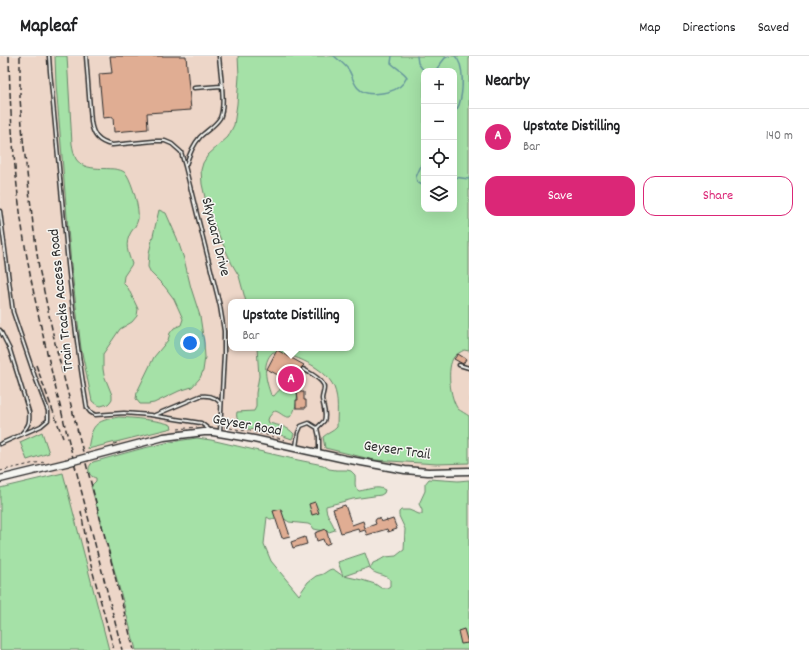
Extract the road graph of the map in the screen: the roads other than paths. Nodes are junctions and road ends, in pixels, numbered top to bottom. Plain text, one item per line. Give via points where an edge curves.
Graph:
1 (49, 56) edge
2 (86, 56) edge
3 (219, 56) edge
4 (221, 86) junction
5 (194, 88) dead end
6 (185, 166) junction
7 (0, 211) edge
8 (0, 330) edge
9 (459, 365) dead end
10 (469, 368) edge
11 (303, 369) dead end
12 (222, 407) junction
13 (154, 415) junction
14 (317, 428) junction
15 (213, 432) junction
16 (220, 433) junction
17 (22, 434) junction
18 (0, 444) edge
19 (296, 448) junction
20 (319, 454) junction
21 (469, 471) edge
22 (0, 479) edge

1 - 13 lane, Train Tracks Access Road via 72,298 87,408 95,415
2 - 6 lane, Skyward Drive via 91,122 99,139 112,145 164,141 181,152
3 - 4 lane
4 - 5 lane
4 - 6 lane via 220,116 200,137
6 - 12 lane, Skyward Drive via 224,331
7 - 17 lane via 13,312 48,411 48,420
8 - 17 lane via 10,350 29,412 28,426
9 - 10 lane
11 - 14 lane via 314,375 325,388 322,398 324,421
12 - 13 lane via 215,398 207,395
12 - 16 lane, Skyward Drive
13 - 15 lane, Train Tracks Access Road via 201,423
14 - 19 lane via 309,423 301,426
14 - 20 lane
15 - 16 street, Geyser Road
15 - 22 street, Geyser Road, bridge via 164,437
16 - 19 street, Geyser Road
17 - 18 lane
19 - 20 street, Geyser Road
20 - 21 street, Geyser Road via 404,470

